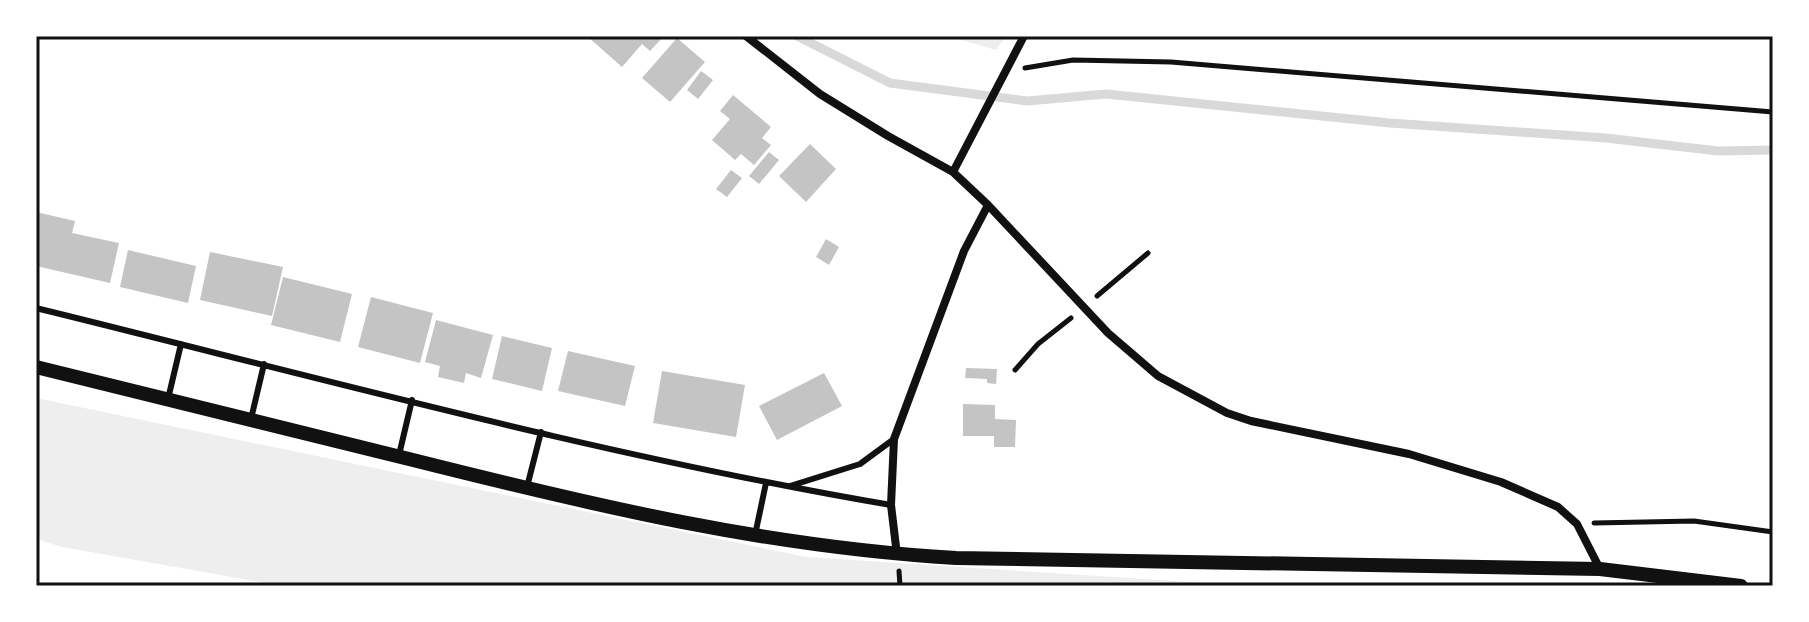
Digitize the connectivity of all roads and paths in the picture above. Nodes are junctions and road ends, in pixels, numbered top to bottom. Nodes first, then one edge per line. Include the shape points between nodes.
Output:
1 (746, 36) edge
2 (1024, 36) edge
3 (1010, 61) junction
4 (1773, 112) edge
5 (953, 172) junction
6 (988, 205) junction
7 (36, 308) edge
8 (181, 344) junction
9 (264, 364) junction
10 (36, 367) edge
11 (168, 399) junction
12 (412, 400) junction
13 (251, 420) junction
14 (541, 432) junction
15 (894, 439) junction
16 (399, 457) junction
17 (766, 483) junction
18 (788, 487) junction
19 (526, 489) junction
20 (891, 505) junction
21 (1577, 524) junction
22 (1773, 532) edge
23 (755, 537) junction
24 (897, 555) junction
25 (1600, 569) junction
26 (1741, 586) edge

1 - 5 street via 820,94
2 - 3 street
3 - 4 path via 1026,68 1073,60 1171,62
3 - 5 street
5 - 6 street
6 - 15 street via 964,251
6 - 21 street via 1108,333 1158,376 1251,421 1409,454 1501,482 1558,507
7 - 8 lane
8 - 9 lane
8 - 11 lane
9 - 12 lane
9 - 13 lane
10 - 11 street
11 - 13 street
12 - 14 lane
12 - 16 lane
13 - 16 street
14 - 17 lane
14 - 19 lane
15 - 18 lane via 860,464
15 - 20 street
16 - 19 street
17 - 18 lane
17 - 23 lane
18 - 20 lane
19 - 23 street
20 - 24 street
21 - 22 path via 1694,521
21 - 25 street
23 - 24 street
24 - 25 street
25 - 26 street

